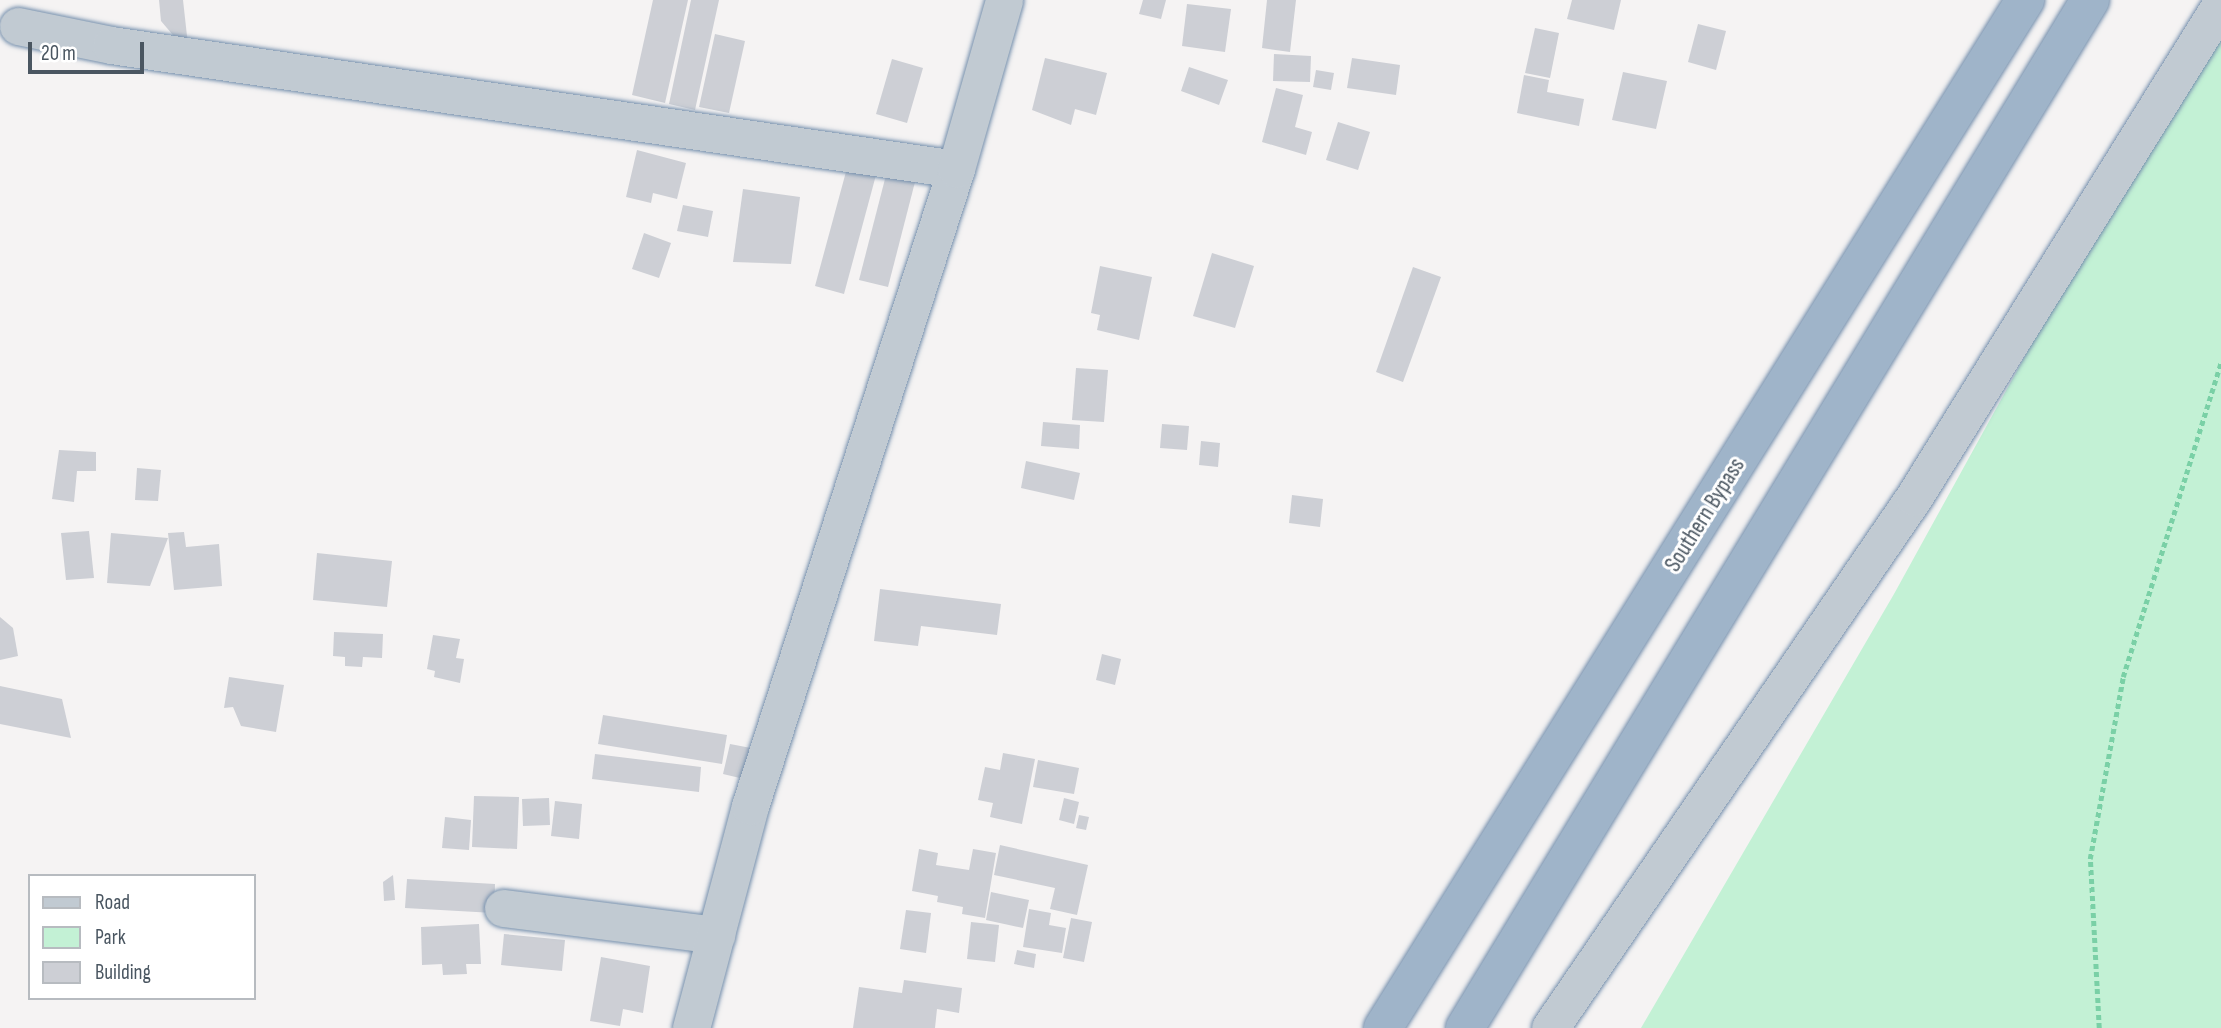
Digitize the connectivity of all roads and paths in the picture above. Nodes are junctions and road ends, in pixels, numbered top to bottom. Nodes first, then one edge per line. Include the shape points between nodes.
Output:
1 (1004, 0) edge
2 (2025, 0) edge
3 (2090, 0) edge
4 (2221, 5) edge
5 (18, 26) dead end
6 (956, 169) junction
7 (2221, 362) edge
8 (503, 908) dead end
9 (716, 935) junction
10 (691, 1028) edge
11 (1383, 1028) edge
12 (1465, 1028) edge
13 (1550, 1028) edge
14 (2099, 1028) edge

1 - 6 street
2 - 11 highway, Southern Bypass
3 - 12 highway
4 - 13 street via 1914,497
5 - 6 street via 111,46
6 - 9 street via 750,806
7 - 14 path via 2123,677 2090,859
8 - 9 street
9 - 10 street

